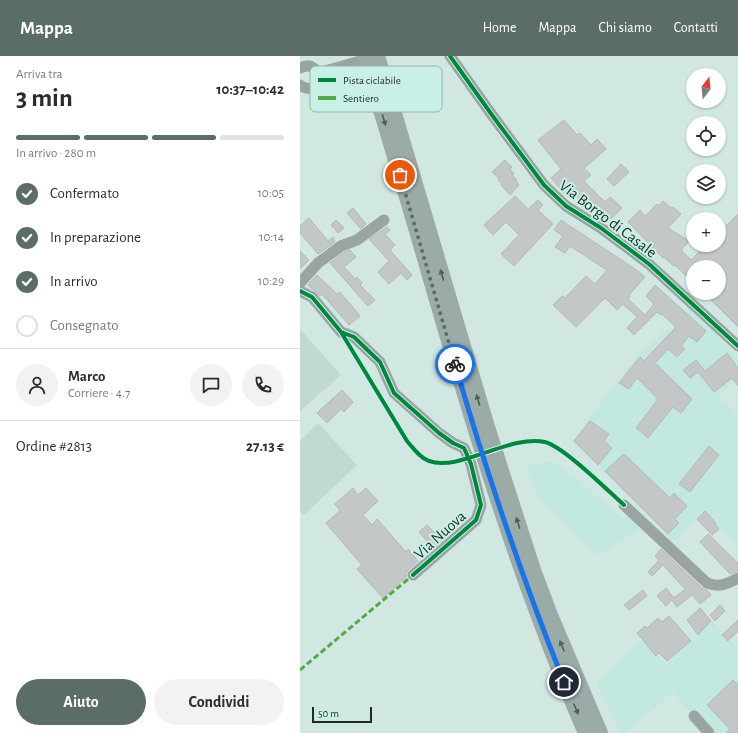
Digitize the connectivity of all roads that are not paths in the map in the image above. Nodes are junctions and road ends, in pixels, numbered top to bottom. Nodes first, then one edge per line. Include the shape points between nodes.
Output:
1 (365, 56) edge
2 (379, 56) edge
3 (449, 57) edge
4 (310, 66) edge
5 (343, 66) edge
6 (368, 66) edge
7 (382, 66) edge
8 (300, 67) edge
9 (381, 112) edge
10 (394, 112) edge
11 (384, 220) dead end
12 (300, 283) edge
13 (300, 291) edge
14 (738, 346) edge
15 (624, 505) dead end
16 (413, 575) dead end
17 (738, 578) edge
18 (694, 716) dead end
19 (586, 733) edge
20 (600, 733) edge
21 (709, 733) edge

1 -> 6 highway
2 - 5 street
7 -> 2 highway
3 - 14 street, Via Borgo di Casale via 544,185 566,206 601,228 649,264
4 - 8 street
9 -> 19 highway via 480,447 538,617
20 -> 10 highway via 550,615 526,547 487,427
11 - 12 street via 357,240 335,250 318,263
13 - 16 street, Via Nuova via 312,297 340,332 354,337 380,362 394,393 439,433 464,448 471,464 481,505 476,520
15 - 17 street via 706,583 722,585
18 - 21 street

